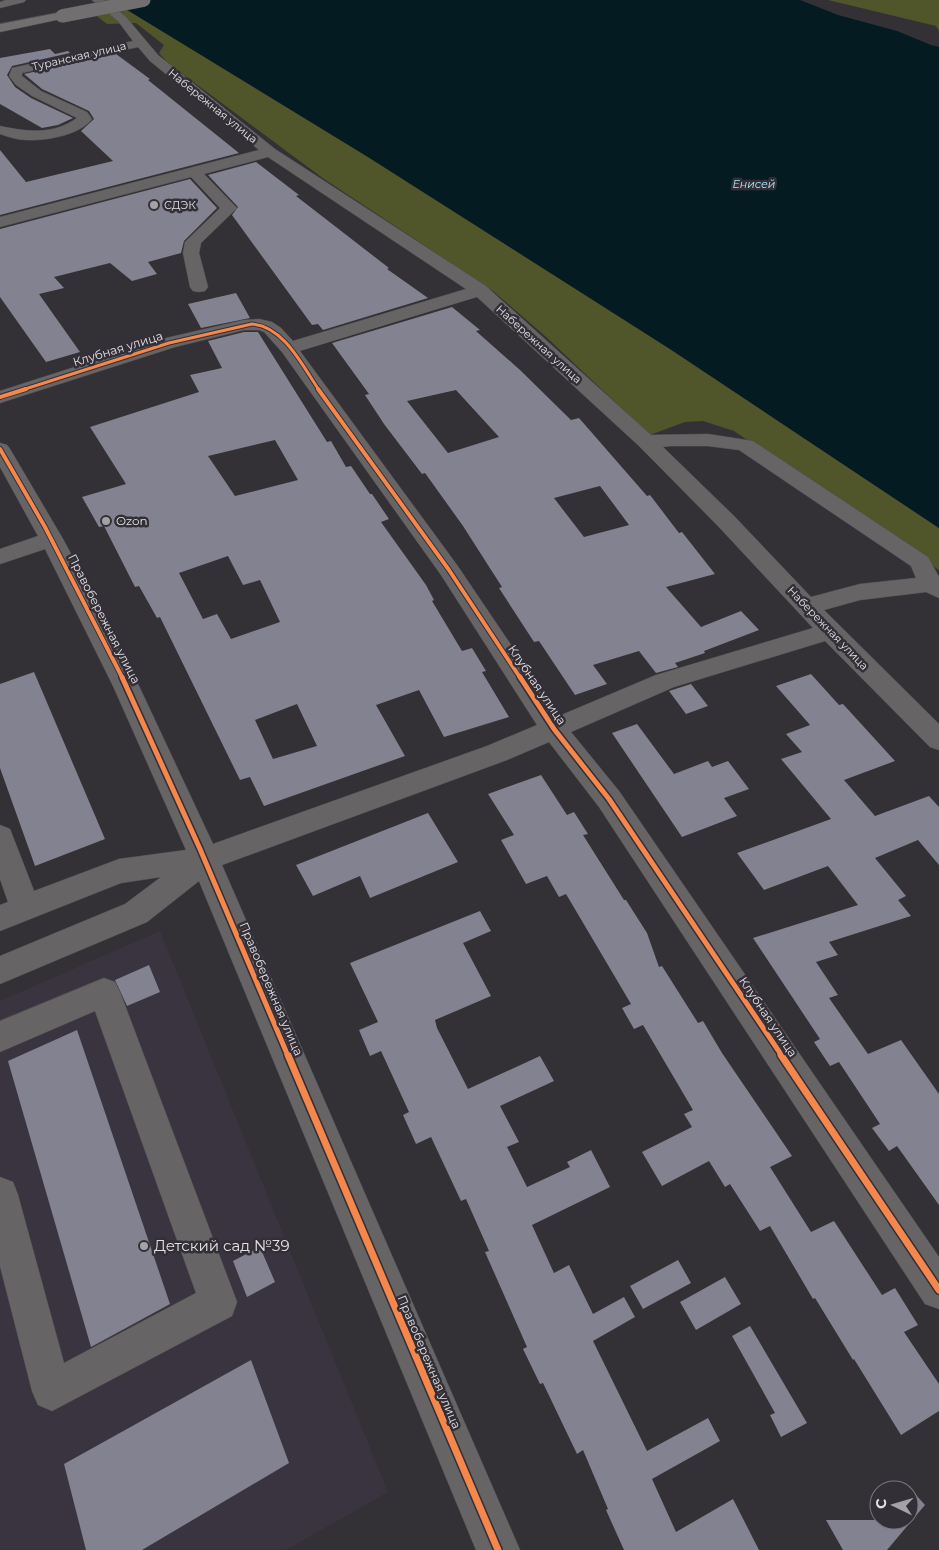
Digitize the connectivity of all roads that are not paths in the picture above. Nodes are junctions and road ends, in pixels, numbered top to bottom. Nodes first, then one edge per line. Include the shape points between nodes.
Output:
1 (20, 0) edge
2 (98, 0) edge
3 (102, 0) edge
4 (144, 0) edge
5 (0, 5) edge
6 (57, 13) junction
7 (0, 20) edge
8 (0, 28) edge
9 (139, 43) junction
10 (0, 130) edge
11 (270, 152) junction
12 (193, 171) junction
13 (0, 222) edge
14 (199, 288) dead end
15 (480, 290) junction
16 (289, 348) junction
17 (0, 397) edge
18 (646, 442) junction
19 (0, 449) edge
20 (52, 539) junction
21 (0, 556) edge
22 (935, 587) edge
23 (807, 606) junction
24 (830, 631) junction
25 (554, 729) junction
26 (939, 740) edge
27 (0, 837) edge
28 (206, 859) junction
29 (12, 913) edge
30 (0, 970) edge
31 (0, 1037) edge
32 (0, 1195) edge
33 (939, 1290) edge
34 (498, 1550) edge

1 - 5 street
2 - 9 street, Набережная улица via 122,19
3 - 6 main road
4 - 6 main road, bridge
6 - 7 main road
6 - 8 main road
9 - 10 street, Туранская улица via 17,72 15,76 19,81 82,115 85,120 76,126 31,136
9 - 11 street, Набережная улица
11 - 12 street
11 - 15 street, Набережная улица
12 - 13 street via 90,201
12 - 14 street via 229,208 193,242 191,253
15 - 16 street
15 - 18 street, Набережная улица
16 - 17 street, Клубная улица via 273,329 244,324 170,343
16 - 25 street, Клубная улица via 449,570
18 - 22 street via 688,438 746,445 920,562
18 - 23 street, Набережная улица
19 - 20 street, Правобережная улица
20 - 21 street
20 - 28 street, Правобережная улица via 126,682
22 - 23 street via 860,592
23 - 24 street, Набережная улица
24 - 25 street via 665,681
24 - 26 street, Набережная улица
25 - 28 street
25 - 33 street, Клубная улица via 609,799
27 - 29 street
28 - 29 street via 120,871
28 - 30 street via 136,913
28 - 34 street, Правобережная улица
31 - 32 street via 104,992 218,1302 52,1391

